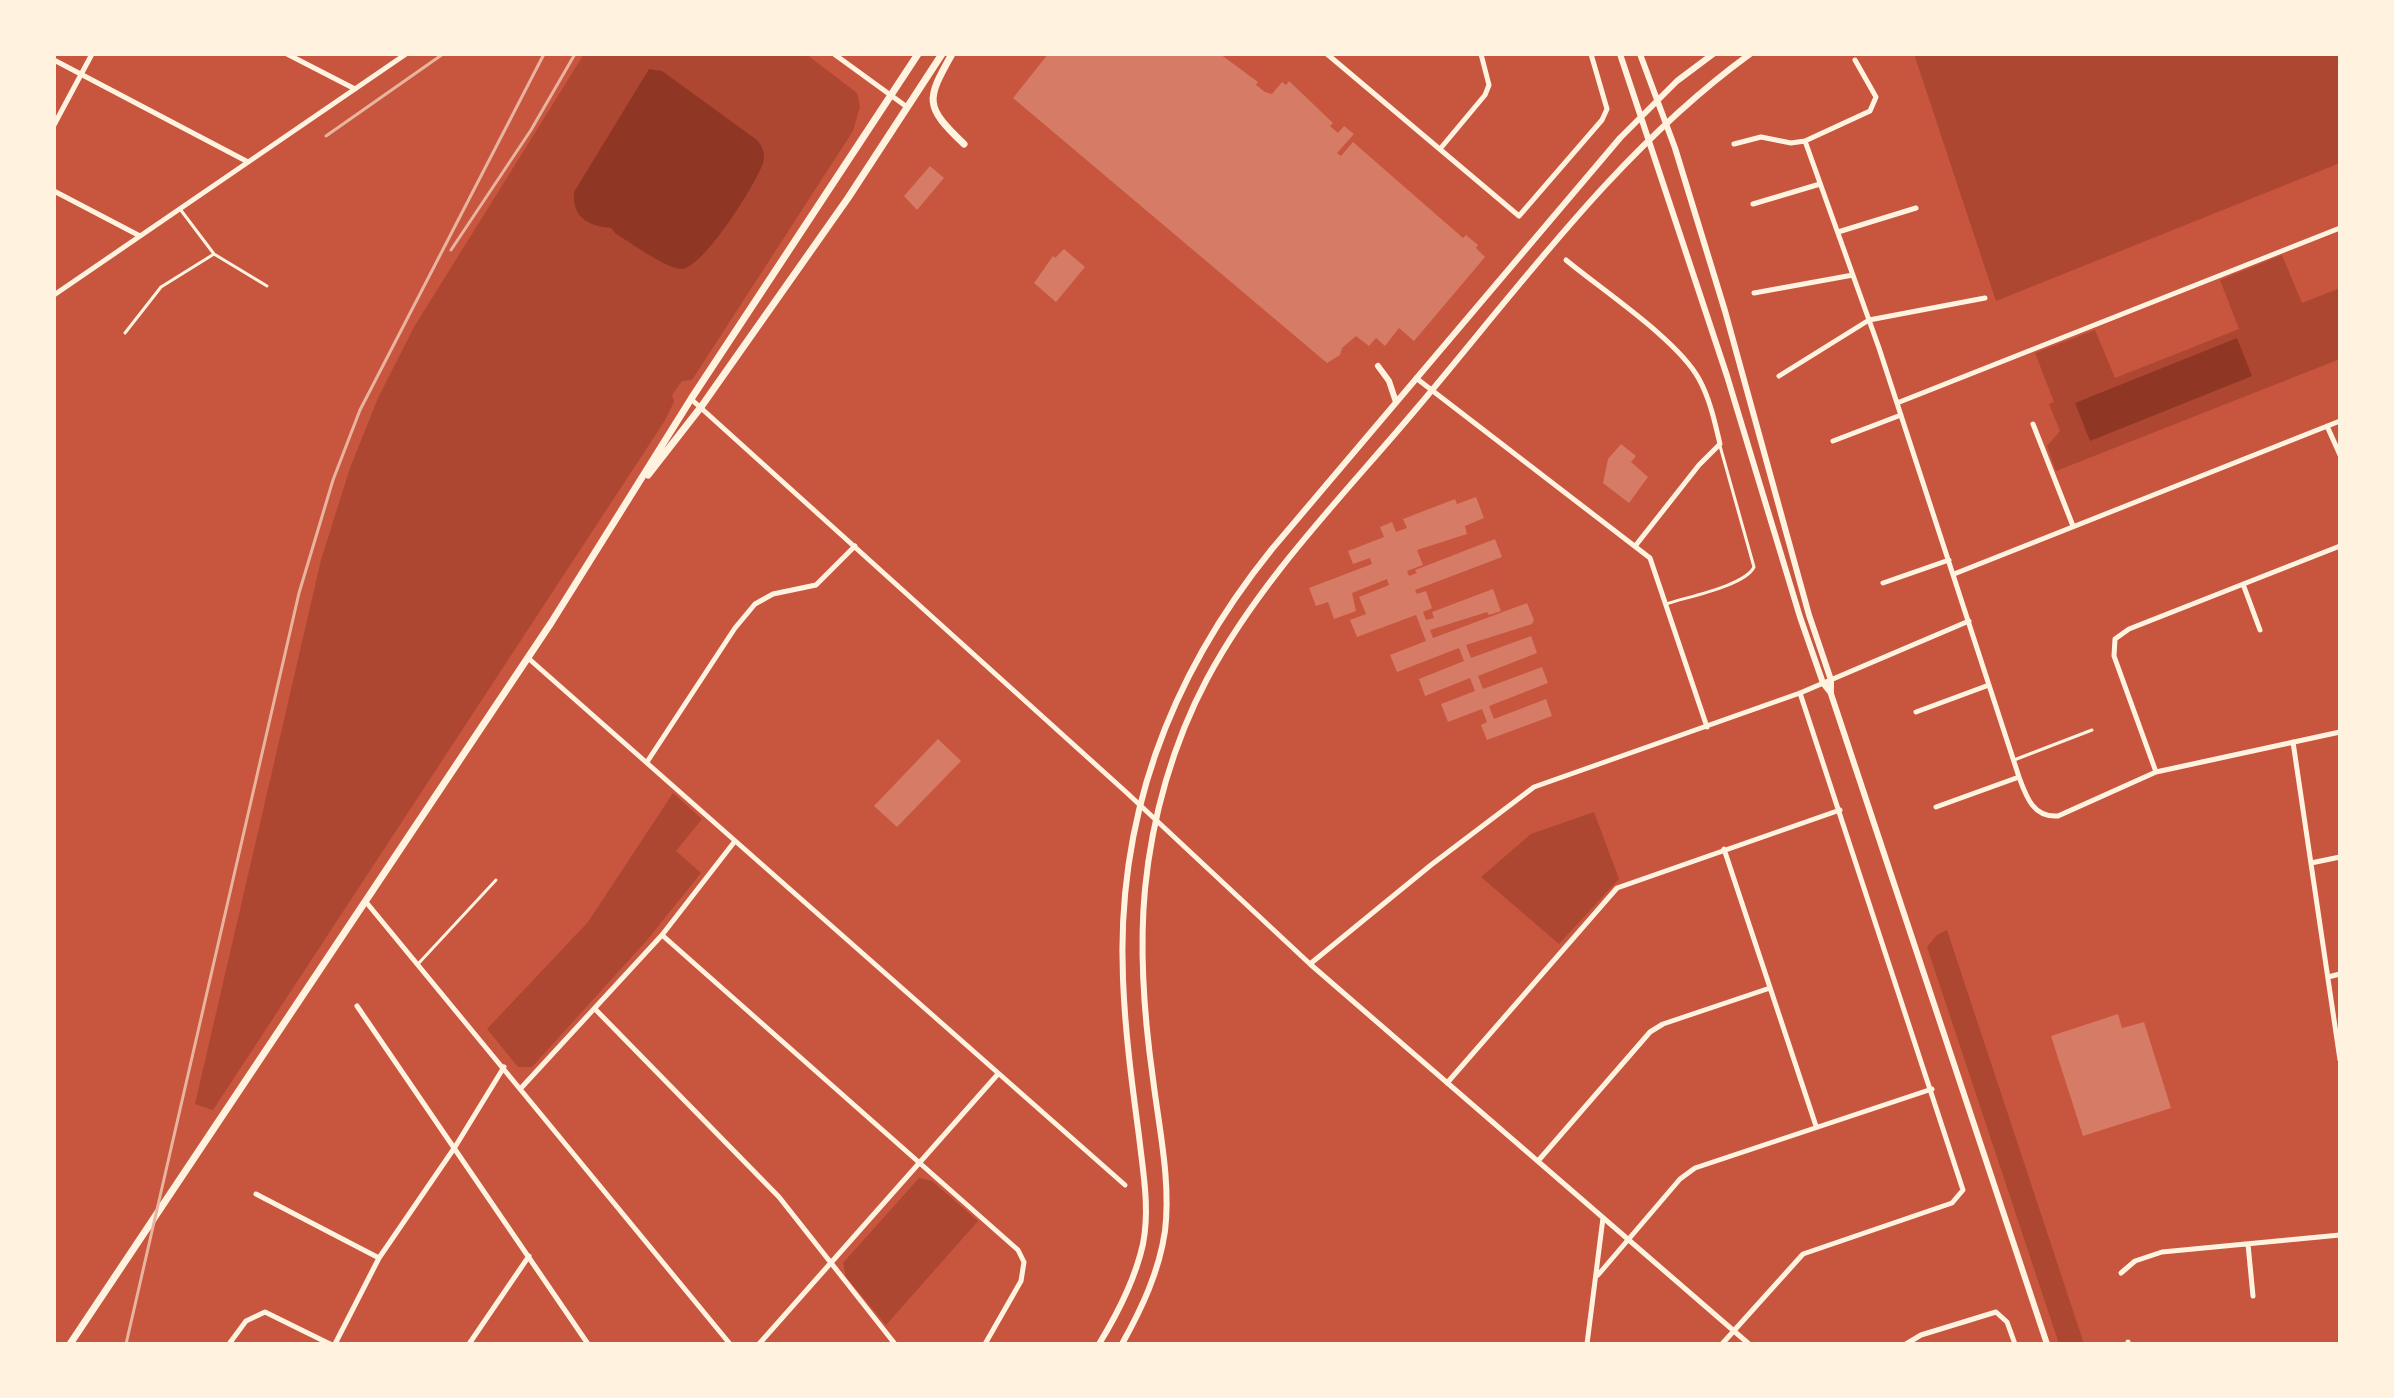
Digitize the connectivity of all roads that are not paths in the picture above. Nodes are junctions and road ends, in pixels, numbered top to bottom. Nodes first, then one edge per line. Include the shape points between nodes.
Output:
1 (92, 54) edge
2 (287, 54) edge
3 (406, 54) edge
4 (834, 54) edge
5 (918, 54) edge
6 (942, 54) edge
7 (952, 54) edge
8 (1327, 54) edge
9 (1481, 54) edge
10 (1591, 54) edge
11 (1620, 54) edge
12 (1640, 54) edge
13 (1713, 54) edge
14 (1750, 54) edge
15 (54, 60) edge
16 (1855, 60) dead end
17 (81, 74) junction
18 (355, 89) junction
19 (892, 96) junction
20 (1657, 101) junction
21 (907, 107) junction
22 (1641, 117) junction
23 (1665, 124) junction
24 (54, 125) edge
25 (1649, 140) junction
26 (1805, 141) junction
27 (964, 144) dead end
28 (1734, 144) dead end
29 (1440, 149) junction
30 (248, 162) junction
31 (1820, 184) junction
32 (54, 191) edge
33 (1753, 204) dead end
34 (1916, 208) dead end
35 (180, 209) junction
36 (2340, 228) edge
37 (1838, 232) junction
38 (140, 236) junction
39 (214, 254) junction
40 (1566, 260) dead end
41 (1853, 275) junction
42 (267, 286) dead end
43 (1754, 293) dead end
44 (54, 295) edge
45 (1985, 298) dead end
46 (1869, 320) junction
47 (125, 333) dead end
48 (1378, 366) dead end
49 (1779, 376) dead end
50 (1416, 378) junction
51 (1432, 390) junction
52 (691, 399) junction
53 (1396, 402) junction
54 (1897, 403) junction
55 (701, 407) junction
56 (1901, 415) junction
57 (2340, 421) edge
58 (2033, 424) dead end
59 (2327, 426) junction
60 (1833, 441) dead end
61 (1720, 444) junction
62 (2340, 455) edge
63 (641, 482) junction
64 (2073, 526) junction
65 (1636, 545) junction
66 (855, 546) junction
67 (2340, 546) edge
68 (1949, 560) junction
69 (1954, 574) junction
70 (1883, 583) dead end
71 (2243, 584) junction
72 (1666, 604) junction
73 (1969, 621) junction
74 (2260, 630) dead end
75 (528, 658) junction
76 (1831, 680) junction
77 (1823, 683) junction
78 (1989, 685) junction
79 (1800, 693) junction
80 (1831, 694) junction
81 (1916, 712) dead end
82 (1707, 727) junction
83 (2092, 730) dead end
84 (2340, 732) edge
85 (2293, 742) junction
86 (2013, 760) junction
87 (647, 762) junction
88 (2156, 772) junction
89 (2019, 777) junction
90 (1140, 806) junction
91 (1936, 807) dead end
92 (1840, 810) junction
93 (1155, 820) junction
94 (735, 841) junction
95 (1724, 849) junction
96 (2340, 857) edge
97 (2311, 863) junction
98 (496, 880) dead end
99 (366, 902) junction
100 (662, 935) junction
101 (418, 964) junction
102 (1310, 964) junction
103 (2340, 974) edge
104 (2328, 977) junction
105 (1770, 988) junction
106 (357, 1006) dead end
107 (596, 1010) junction
108 (2340, 1060) edge
109 (504, 1067) junction
110 (998, 1074) junction
111 (1447, 1083) junction
112 (522, 1087) junction
113 (1932, 1089) junction
114 (1816, 1126) junction
115 (455, 1147) junction
116 (1538, 1161) junction
117 (921, 1162) junction
118 (1125, 1185) dead end
119 (256, 1194) dead end
120 (1603, 1217) junction
121 (2340, 1235) edge
122 (1629, 1240) junction
123 (2248, 1244) junction
124 (529, 1256) junction
125 (379, 1258) junction
126 (830, 1265) junction
127 (2121, 1273) dead end
128 (1598, 1275) junction
129 (2253, 1296) dead end
130 (1733, 1331) junction
131 (70, 1344) edge
132 (229, 1344) edge
133 (333, 1344) edge
134 (469, 1344) edge
135 (588, 1344) edge
136 (730, 1344) edge
137 (759, 1344) edge
138 (895, 1344) edge
139 (985, 1344) edge
140 (1099, 1344) edge
141 (1122, 1344) edge
142 (1587, 1344) edge
143 (1722, 1344) edge
144 (1749, 1344) edge
145 (1906, 1344) edge
146 (2015, 1344) edge
147 (2047, 1344) edge

1 - 17 street
2 - 18 street
3 - 18 street
4 - 19 street
5 - 19 main road
6 - 21 main road
7 - 27 main road via 932,100 939,118
8 - 29 street
9 - 29 street via 1488,75 1485,95
10 - 29 street via 1606,100 1602,120 1519,216
11 - 22 street
12 - 20 street
13 - 20 street
14 - 23 street
15 - 17 street
16 - 26 street via 1873,90 1874,106
17 - 24 street
17 - 30 street
18 - 30 street
19 - 21 street
19 - 52 main road
20 - 22 street
20 - 23 street
21 - 55 main road
22 - 25 street
22 - 50 street
23 - 25 street
23 - 76 street
25 - 51 street
25 - 77 street
26 - 28 street via 1761,137
26 - 31 street
30 - 35 street
31 - 33 street
31 - 37 street
32 - 38 street
34 - 37 street
35 - 38 street
35 - 39 lane
36 - 54 street
37 - 41 street
38 - 44 street
39 - 42 lane
39 - 47 lane via 161,287
40 - 61 street via 1691,365
41 - 43 street
41 - 46 street
45 - 46 street
46 - 49 street
46 - 54 street
48 - 53 street
50 - 51 street
50 - 53 street
51 - 65 street
51 - 93 street via 1245,615 1192,710
52 - 55 street
52 - 63 main road
53 - 90 street via 1222,614 1167,718
54 - 56 street
55 - 63 main road
55 - 66 street
56 - 60 street
56 - 68 street
57 - 59 street
58 - 64 street
59 - 62 street
59 - 64 street
61 - 65 street
61 - 72 lane via 1754,567 1735,582
63 - 75 main road
64 - 69 street
65 - 72 street via 1650,558
66 - 87 street via 816,585 773,594 755,604
66 - 90 street
67 - 71 street
68 - 69 street
68 - 70 street
69 - 73 street
71 - 74 street
71 - 88 street via 2129,629 2113,646
72 - 82 street
73 - 76 street
73 - 78 street
75 - 87 street
75 - 99 main road
76 - 77 street
76 - 80 street
77 - 79 street
77 - 80 street
78 - 81 street
78 - 86 street
79 - 82 street
79 - 92 street
80 - 147 street
82 - 102 street via 1527,791
83 - 86 lane
84 - 85 street
85 - 88 street
85 - 97 street
86 - 89 street
87 - 94 street
88 - 89 street via 2048,816 2037,810
89 - 91 street
90 - 93 street
90 - 140 street via 1122,944 1145,1226 1128,1292
92 - 95 street
92 - 113 street
93 - 102 street
93 - 141 street via 1141,952 1165,1181 1165,1230 1151,1287
94 - 100 street
94 - 110 street
95 - 105 street
95 - 111 street via 1617,888
96 - 97 street
97 - 104 street
98 - 101 lane
99 - 101 street
99 - 131 main road
100 - 107 street
100 - 117 street
101 - 109 street
102 - 111 street
103 - 104 street
104 - 108 street
105 - 114 street
105 - 116 street via 1650,1032
106 - 115 street
107 - 112 street
107 - 126 street via 763,1181
109 - 112 street
109 - 115 street
110 - 117 street
110 - 118 street
111 - 116 street
112 - 136 street
113 - 114 street
113 - 130 street via 1963,1182 1961,1196 1803,1254
114 - 122 street via 1686,1173
115 - 124 street
115 - 125 street
116 - 120 street
117 - 126 street
117 - 139 street via 1018,1250 1024,1262 1021,1281
119 - 125 street
120 - 122 street
120 - 128 street
121 - 123 street
122 - 128 street
122 - 130 street
123 - 127 street via 2162,1252 2135,1261
123 - 129 street
124 - 134 street
124 - 135 street
125 - 133 street
126 - 137 street
126 - 138 street
128 - 142 street
130 - 143 street
130 - 144 street
132 - 133 street via 246,1321 265,1312
145 - 146 street via 1996,1312 2007,1322

